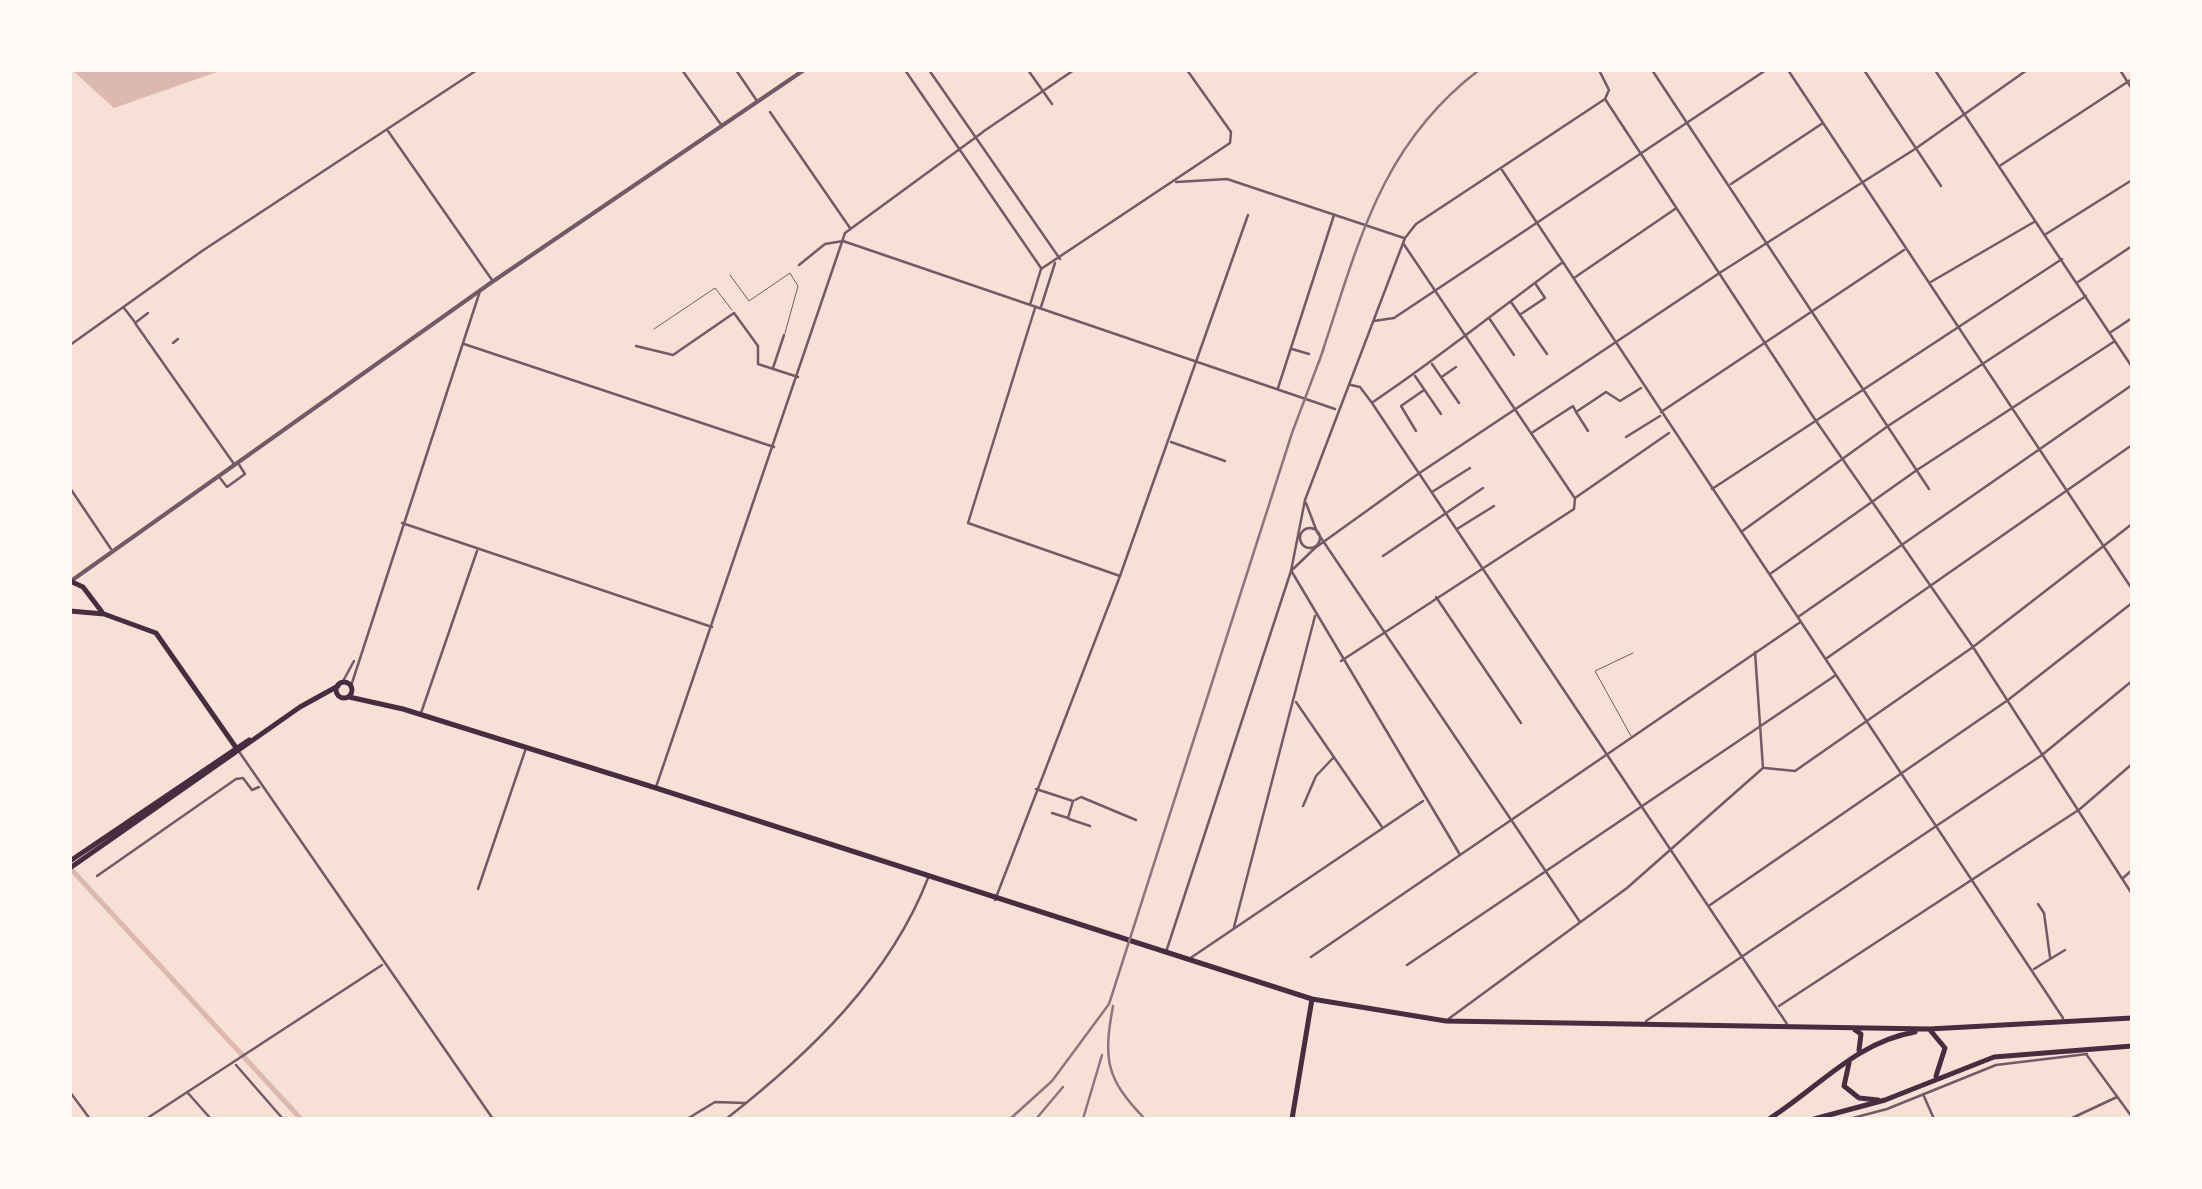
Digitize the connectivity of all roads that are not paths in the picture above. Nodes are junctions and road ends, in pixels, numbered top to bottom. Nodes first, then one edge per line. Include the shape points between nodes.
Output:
1 (476, 70) edge
2 (682, 70) edge
3 (736, 70) edge
4 (804, 70) edge
5 (905, 70) edge
6 (929, 70) edge
7 (1028, 70) edge
8 (1038, 70) edge
9 (1074, 70) edge
10 (1187, 70) edge
11 (1599, 70) edge
12 (1652, 70) edge
13 (1766, 70) edge
14 (1788, 70) edge
15 (1864, 70) edge
16 (1934, 70) edge
17 (2027, 70) edge
18 (2120, 70) edge
19 (1032, 75) junction
20 (2130, 80) edge
21 (2132, 88) edge
22 (1043, 91) junction
23 (1605, 99) junction
24 (757, 102) junction
25 (1052, 104) dead end
26 (770, 112) dead end
27 (1965, 115) junction
28 (1687, 122) junction
29 (1823, 122) junction
30 (723, 127) junction
31 (388, 130) junction
32 (975, 137) junction
33 (960, 148) junction
34 (1916, 148) junction
35 (1639, 152) junction
36 (2000, 166) junction
37 (1501, 168) junction
38 (2132, 180) edge
39 (1176, 182) junction
40 (1861, 183) junction
41 (1730, 185) junction
42 (1941, 186) dead end
43 (1677, 208) junction
44 (1248, 215) dead end
45 (1334, 215) junction
46 (2036, 221) junction
47 (1536, 224) junction
48 (850, 228) junction
49 (2044, 234) junction
50 (843, 241) junction
51 (1404, 241) junction
52 (1767, 242) junction
53 (2132, 246) edge
54 (1905, 250) junction
55 (2062, 259) junction
56 (1061, 260) junction
57 (1562, 262) junction
58 (1055, 263) junction
59 (799, 265) dead end
60 (1042, 269) junction
61 (1721, 272) junction
62 (730, 275) dead end
63 (1572, 278) junction
64 (492, 282) junction
65 (1534, 282) junction
66 (2077, 282) junction
67 (1928, 284) junction
68 (481, 290) junction
69 (1435, 290) junction
70 (2086, 296) junction
71 (1510, 300) junction
72 (1033, 306) junction
73 (124, 307) junction
74 (1041, 309) junction
75 (1811, 311) junction
76 (148, 313) dead end
77 (734, 313) junction
78 (1520, 315) junction
79 (1488, 316) junction
80 (2132, 318) edge
81 (135, 322) junction
82 (1374, 322) junction
83 (1955, 326) junction
84 (654, 329) dead end
85 (2110, 332) junction
86 (784, 335) joint
87 (1467, 337) junction
88 (178, 339) dead end
89 (2116, 341) junction
90 (1766, 342) junction
91 (173, 343) dead end
92 (463, 344) junction
93 (1614, 344) junction
94 (70, 346) edge
95 (636, 346) dead end
96 (1291, 349) junction
97 (164, 350) dead end
98 (157, 354) junction
99 (1310, 354) dead end
100 (1548, 354) dead end
101 (1514, 355) dead end
102 (1196, 360) junction
103 (1431, 362) junction
104 (1456, 367) dead end
105 (2132, 367) edge
106 (1982, 368) junction
107 (773, 369) junction
108 (1414, 374) junction
109 (1442, 376) junction
110 (798, 377) junction
111 (2132, 385) edge
112 (1350, 386) junction
113 (1643, 387) junction
114 (1278, 389) junction
115 (1424, 390) junction
116 (1860, 390) junction
117 (1459, 402) dead end
118 (1372, 403) junction
119 (2010, 407) junction
120 (1336, 410) junction
121 (1516, 410) junction
122 (1576, 412) junction
123 (1441, 414) dead end
124 (1660, 414) junction
125 (1814, 418) junction
126 (1888, 426) junction
127 (1416, 431) dead end
128 (1588, 431) dead end
129 (1672, 431) junction
130 (1532, 433) junction
131 (1626, 437) dead end
132 (1170, 442) junction
133 (2132, 445) edge
134 (774, 447) junction
135 (2037, 448) junction
136 (1846, 460) junction
137 (1225, 461) dead end
138 (236, 464) junction
139 (1470, 468) dead end
140 (1917, 470) junction
141 (1418, 474) junction
142 (219, 476) junction
143 (70, 488) edge
144 (1482, 488) dead end
145 (1929, 488) dead end
146 (1710, 490) junction
147 (2066, 490) junction
148 (1431, 493) junction
149 (1575, 498) junction
150 (1305, 500) junction
151 (1873, 502) junction
152 (1494, 506) dead end
153 (1444, 513) junction
154 (401, 522) junction
155 (2132, 524) edge
156 (1456, 530) junction
157 (1317, 532) junction
158 (1740, 533) junction
159 (1300, 537) junction
160 (1325, 541) junction
161 (1901, 544) junction
162 (2103, 544) junction
163 (1315, 548) junction
164 (478, 549) junction
165 (112, 550) junction
166 (1383, 556) dead end
167 (1481, 568) junction
168 (85, 570) junction
169 (1291, 570) junction
170 (1768, 575) junction
171 (1120, 576) junction
172 (70, 581) edge
173 (83, 586) junction
174 (1931, 587) junction
175 (2132, 590) edge
176 (87, 595) junction
177 (1436, 597) junction
178 (2132, 603) edge
179 (74, 610) edge
180 (104, 614) junction
181 (1316, 615) junction
182 (1799, 619) junction
183 (712, 627) junction
184 (1386, 630) junction
185 (1972, 646) junction
186 (1756, 652) junction
187 (1633, 653) dead end
188 (358, 655) junction
189 (1825, 659) junction
190 (1342, 662) junction
191 (1836, 675) junction
192 (2132, 681) edge
193 (340, 684) junction
194 (351, 687) junction
195 (349, 696) junction
196 (340, 697) junction
197 (317, 698) junction
198 (1294, 699) junction
199 (368, 700) junction
200 (2008, 700) junction
201 (420, 714) junction
202 (1868, 722) junction
203 (1522, 723) dead end
204 (1760, 724) junction
205 (1631, 736) junction
206 (237, 748) junction
207 (525, 749) junction
208 (1606, 752) junction
209 (2042, 756) junction
210 (1334, 757) junction
211 (2132, 764) edge
212 (1763, 768) junction
213 (1904, 774) junction
214 (260, 787) junction
215 (656, 788) junction
216 (1035, 788) junction
217 (1424, 800) junction
218 (1073, 801) junction
219 (1642, 805) junction
220 (1303, 806) dead end
221 (2080, 810) junction
222 (1052, 813) dead end
223 (1512, 817) junction
224 (1068, 818) junction
225 (1136, 820) dead end
226 (1938, 825) junction
227 (1090, 826) dead end
228 (1383, 828) junction
229 (1671, 850) junction
230 (1460, 854) junction
231 (73, 863) edge
232 (1547, 870) junction
233 (2132, 870) edge
234 (97, 876) dead end
235 (929, 877) junction
236 (2122, 878) junction
237 (1974, 880) junction
238 (478, 889) dead end
239 (2132, 894) edge
240 (995, 900) junction
241 (2038, 904) dead end
242 (1709, 906) junction
243 (1581, 923) junction
244 (1234, 927) junction
245 (2065, 950) dead end
246 (1166, 954) junction
247 (1742, 954) junction
248 (1311, 957) dead end
249 (2050, 957) junction
250 (1188, 960) junction
251 (383, 964) junction
252 (1408, 965) dead end
253 (2033, 970) junction
254 (1312, 999) junction
255 (1778, 1007) junction
256 (2131, 1018) edge
257 (1446, 1021) junction
258 (2066, 1024) junction
259 (1641, 1025) junction
260 (1788, 1026) junction
261 (1842, 1028) junction
262 (1929, 1029) junction
263 (2132, 1046) edge
264 (2102, 1049) junction
265 (1860, 1050) junction
266 (2085, 1052) junction
267 (237, 1062) junction
268 (2097, 1063) junction
269 (1934, 1079) junction
270 (186, 1091) junction
271 (70, 1092) edge
272 (1922, 1093) junction
273 (2117, 1097) junction
274 (1885, 1100) junction
275 (746, 1103) junction
276 (2084, 1112) junction
277 (2132, 1117) edge
278 (150, 1118) edge
279 (90, 1119) edge
280 (211, 1119) edge
281 (283, 1119) edge
282 (494, 1119) edge
283 (688, 1119) edge
284 (726, 1119) edge
285 (1292, 1119) edge
286 (1768, 1119) edge
287 (1814, 1119) edge
288 (1849, 1119) edge
289 (1934, 1119) edge
290 (2070, 1119) edge
291 (2088, 1119) edge

1 - 31 street
2 - 30 street
3 - 24 street
4 - 24 street
5 - 33 street
6 - 32 street
7 - 19 street
8 - 19 street
9 - 22 street
10 - 39 street via 1232,138
11 - 23 street via 1609,90
12 - 28 street
13 - 28 street
14 - 29 street
15 - 34 street
16 - 27 street
17 - 27 street
18 - 20 street
19 - 22 street
20 - 21 street
20 - 36 street
22 - 25 street
22 - 32 street
23 - 35 street
23 - 37 street
24 - 30 street
26 - 48 street
27 - 34 street
27 - 36 street
28 - 35 street
28 - 41 street
29 - 40 street
29 - 41 street
30 - 64 street
31 - 64 street
31 - 73 street
32 - 33 street
32 - 56 street
33 - 48 street
33 - 60 street
34 - 40 street
34 - 42 street
35 - 43 street
35 - 47 street
36 - 46 street
37 - 47 street
37 - 51 street via 1416,224
38 - 49 street
39 - 45 street via 1226,179
39 - 56 street
40 - 52 street
40 - 54 street
41 - 52 street
43 - 61 street
43 - 63 street
44 - 102 street
45 - 51 street
45 - 96 street
46 - 49 street
46 - 67 street
47 - 57 street
47 - 69 street
48 - 50 street
49 - 55 street
50 - 59 street via 825,244
50 - 72 street
50 - 110 street
51 - 69 street
51 - 82 street
52 - 61 street
52 - 75 street
53 - 66 street
54 - 67 street
54 - 75 street
55 - 66 street
55 - 83 street
56 - 58 street
57 - 63 street
57 - 65 street
58 - 60 street
58 - 74 street
60 - 72 street
61 - 90 street
61 - 93 street
62 - 86 lane via 749,301 790,273 798,286
63 - 93 street
64 - 68 street
65 - 71 street
65 - 78 street via 1545,298
66 - 70 street
67 - 83 street
68 - 92 street
68 - 138 street
69 - 82 street via 1390,320
69 - 87 street
70 - 85 street
70 - 106 street
71 - 78 street
71 - 79 street
72 - 74 street
72 - 171 street via 968,523
73 - 81 street
73 - 94 street
74 - 102 street
75 - 90 street
75 - 116 street
76 - 81 street
77 - 84 lane via 716,288
77 - 95 street via 673,354
77 - 107 street via 758,346 758,364
78 - 100 street
79 - 87 street
79 - 101 street
80 - 85 street
81 - 98 street
82 - 112 street
83 - 106 street
83 - 116 street
85 - 89 street
86 - 107 street
87 - 103 street
87 - 121 street
88 - 91 street
89 - 105 street
89 - 119 street
90 - 124 street
90 - 125 street
92 - 134 street
92 - 154 street
93 - 113 street
93 - 121 street
96 - 99 street
96 - 114 street
97 - 98 street
98 - 138 street
102 - 114 street
102 - 132 street
103 - 108 street
103 - 109 street
104 - 109 street
106 - 119 street
106 - 126 street
107 - 110 street
108 - 115 street
108 - 118 street
109 - 117 street
110 - 134 street
111 - 135 street
112 - 118 street via 1360,387
112 - 120 street
113 - 122 street via 1620,401 1606,392
113 - 124 street
114 - 120 street
115 - 123 street
115 - 127 street via 1400,406
116 - 125 street
116 - 126 street
118 - 141 street
119 - 135 street
119 - 140 street
120 - 150 street
121 - 130 street
121 - 141 street
122 - 128 street
122 - 130 street via 1573,406
124 - 129 street
124 - 131 street
125 - 136 street
125 - 146 street
126 - 136 street
126 - 140 street
129 - 146 street
129 - 149 street
130 - 149 street
132 - 137 street
132 - 171 street
133 - 147 street
134 - 183 street
135 - 147 street
135 - 161 street
136 - 151 street
136 - 158 street
138 - 142 street
138 - 142 street via 245,474 227,487
139 - 148 street
140 - 145 street
140 - 151 street
141 - 148 street
141 - 160 street
142 - 165 street
143 - 165 street
144 - 153 street
146 - 158 street
147 - 162 street
147 - 174 street
148 - 153 street
149 - 167 street via 1574,509
150 - 157 street
150 - 159 street
151 - 161 street
151 - 170 street
152 - 156 street
153 - 156 street
153 - 166 street
154 - 164 street
154 - 188 street
155 - 162 street
156 - 167 street
157 - 159 street via 1308,528
157 - 160 street
157 - 163 street
158 - 170 street
159 - 163 street
159 - 169 street
160 - 163 street
160 - 184 street
161 - 174 street
161 - 182 street
162 - 175 street
162 - 185 street
163 - 169 street
164 - 183 street
164 - 201 street
165 - 168 street
167 - 177 street
167 - 208 street
168 - 172 street
168 - 173 street
169 - 181 street
169 - 246 street
170 - 182 street
171 - 216 street
172 - 173 main road
173 - 176 main road
174 - 185 street
174 - 189 street
176 - 179 main road
176 - 180 main road
177 - 184 street
177 - 203 street
178 - 200 street
179 - 180 main road
180 - 206 main road via 161,638
181 - 190 street
181 - 198 street
182 - 186 street
182 - 189 street
183 - 215 street
184 - 190 street
184 - 223 street
185 - 200 street
185 - 202 street
186 - 204 street
186 - 205 street
187 - 205 lane via 1594,671
188 - 193 street
188 - 194 street
189 - 191 street
190 - 217 street
191 - 202 street
191 - 204 street
192 - 209 street
193 - 194 main road
193 - 196 main road
193 - 197 main road
194 - 195 main road
194 - 199 main road
195 - 196 main road
195 - 199 main road
196 - 197 main road
197 - 206 main road
198 - 210 street
198 - 244 street
199 - 201 main road
200 - 209 street
200 - 213 street
201 - 207 main road
202 - 212 street via 1795,771
202 - 213 street
204 - 212 street
204 - 219 street
205 - 208 street
206 - 214 street
206 - 231 main road
207 - 215 main road
207 - 238 street
208 - 219 street
208 - 223 street
209 - 221 street
209 - 226 street
210 - 220 street via 1316,776
210 - 228 street
211 - 221 street
212 - 229 street
213 - 226 street
213 - 242 street
214 - 234 street via 252,790 236,778
214 - 251 street
215 - 235 main road
216 - 218 street
216 - 240 street
217 - 228 street
217 - 230 street
218 - 224 street
218 - 225 street via 1081,798
219 - 229 street
219 - 232 street
221 - 236 street
221 - 237 street
222 - 224 street
223 - 230 street
223 - 232 street
224 - 227 street
226 - 237 street
226 - 247 street
228 - 244 street
229 - 242 street
229 - 243 street
230 - 248 street
232 - 243 street
232 - 252 street
233 - 236 street
235 - 240 main road
235 - 275 street via 858,994 799,1060
236 - 239 street
237 - 253 street
237 - 255 street
240 - 246 main road
241 - 249 street
242 - 247 street
243 - 257 street
244 - 250 street
245 - 249 street
246 - 250 main road
247 - 255 street
247 - 259 street
249 - 253 street
250 - 254 main road
251 - 267 street
251 - 282 street
253 - 258 street
254 - 257 main road
254 - 285 main road
255 - 260 street
256 - 258 main road
257 - 259 main road
258 - 262 main road
259 - 260 main road
260 - 261 main road
261 - 262 main road
261 - 265 main road via 1860,1034
262 - 265 main road via 1888,1036
262 - 269 main road via 1945,1048
263 - 264 main road
264 - 266 main road
264 - 268 street
265 - 274 main road via 1846,1066 1844,1086 1858,1098
265 - 286 main road
266 - 268 street
266 - 269 main road via 1994,1058
266 - 272 street via 1996,1064
267 - 270 street
267 - 281 street
268 - 273 street
269 - 274 main road
270 - 278 street
270 - 280 street
271 - 279 street
272 - 288 street
272 - 289 street
273 - 276 street
273 - 277 street
274 - 287 main road
275 - 283 street via 716,1102
275 - 284 street
276 - 290 street
276 - 291 street

